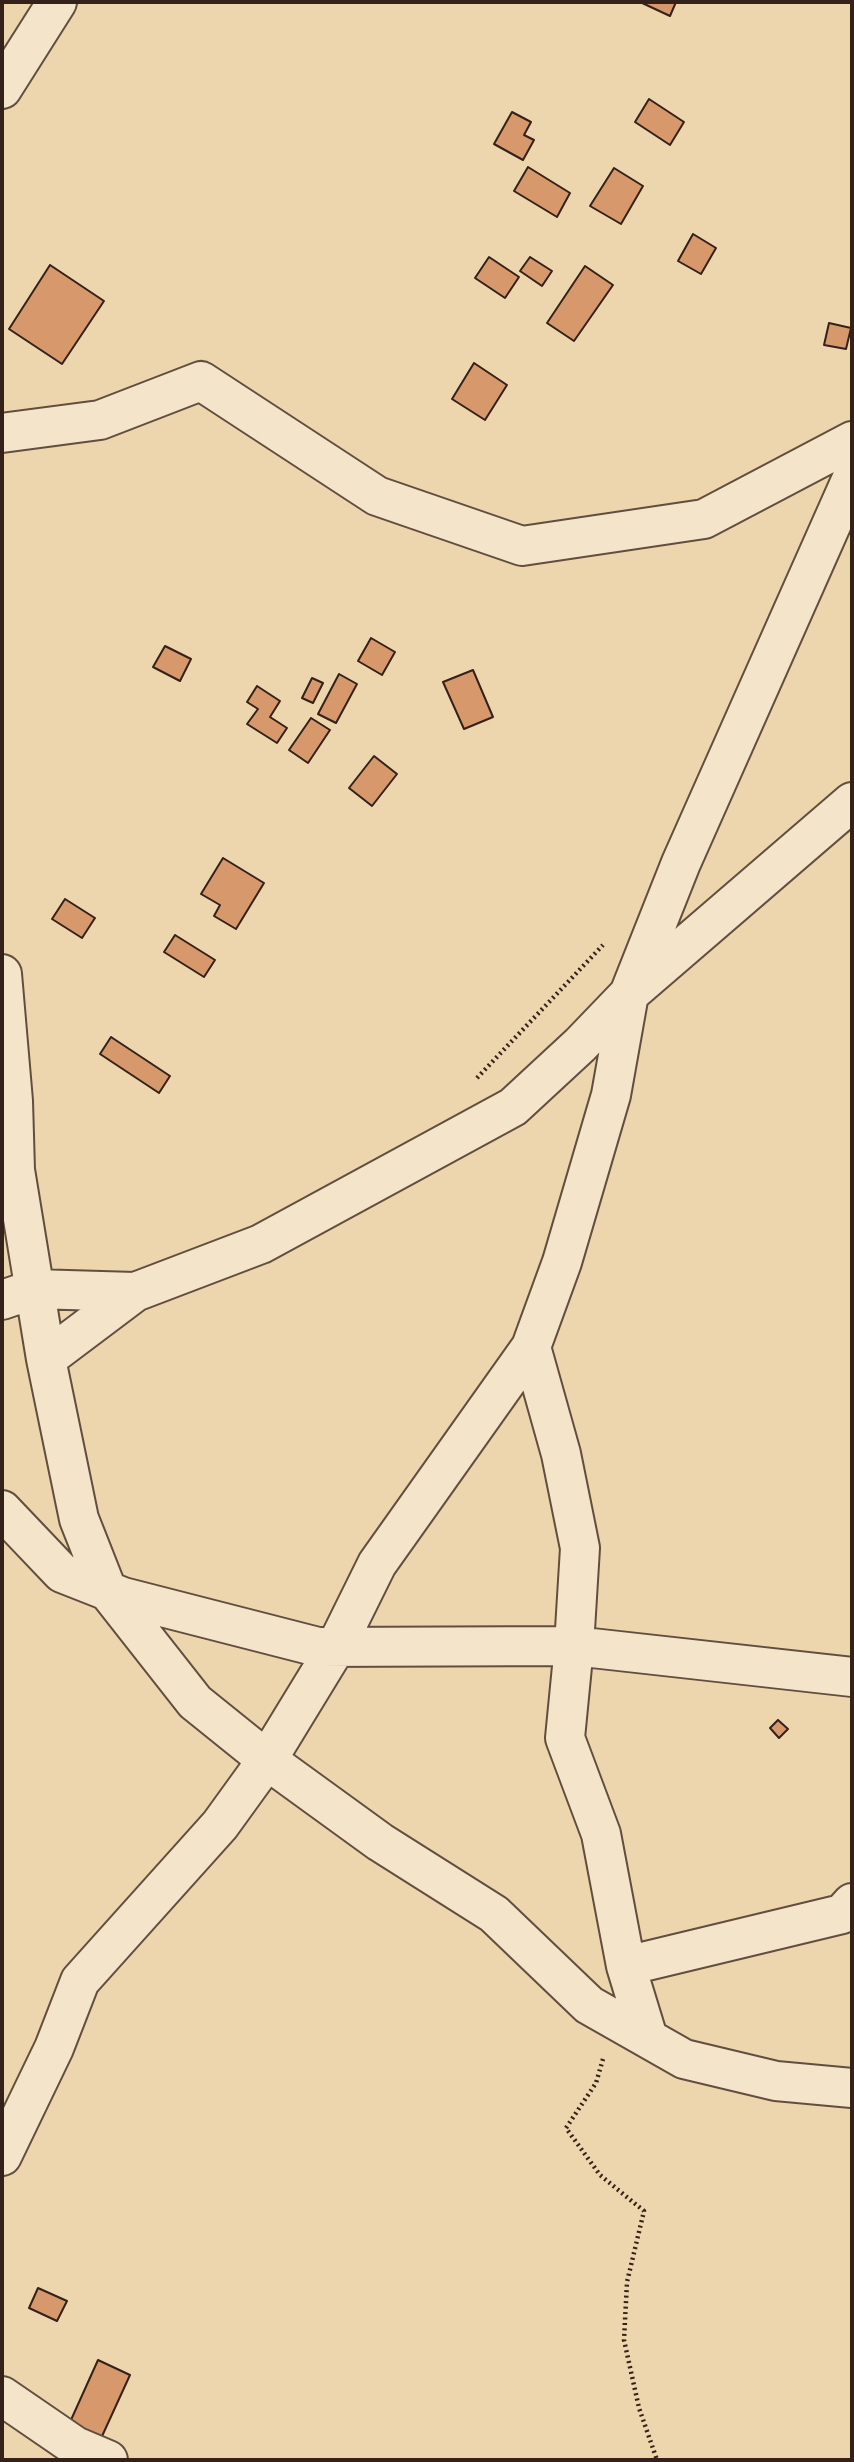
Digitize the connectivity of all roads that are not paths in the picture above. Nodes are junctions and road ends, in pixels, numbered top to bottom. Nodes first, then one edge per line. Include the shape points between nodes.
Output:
1 (57, 2) edge
2 (2, 89) edge
3 (2, 433) edge
4 (852, 441) edge
5 (852, 478) edge
6 (852, 802) edge
7 (2, 974) edge
8 (629, 994) junction
9 (135, 1292) junction
10 (18, 1294) edge
11 (531, 1347) junction
12 (46, 1359) junction
13 (2, 1510) edge
14 (107, 1590) junction
15 (574, 1646) junction
16 (336, 1647) junction
17 (852, 1677) edge
18 (267, 1760) junction
19 (852, 1903) edge
20 (626, 1966) junction
21 (648, 2038) junction
22 (852, 2088) edge
23 (2, 2156) edge
24 (2, 2396) edge
25 (108, 2460) edge

1 - 2 street
3 - 4 street via 100,421 201,381 377,496 522,546 704,519
5 - 8 street via 681,863
6 - 8 street
7 - 10 street via 13,1101
8 - 9 street via 513,1107 261,1244
8 - 11 street via 611,1095 562,1262
9 - 10 street
9 - 12 street
10 - 12 street
11 - 15 street via 561,1454 580,1548
11 - 16 street via 377,1564
12 - 14 street via 79,1520
13 - 14 street via 62,1573
14 - 16 street via 318,1647
14 - 18 street via 195,1702
15 - 16 street
15 - 17 street
15 - 20 street via 565,1738 601,1834
16 - 18 street
18 - 21 street via 380,1842 494,1914 589,2005
18 - 23 street via 220,1825 80,1981 54,2048
19 - 20 street via 842,1914
20 - 21 street
21 - 22 street via 684,2059 776,2081
24 - 25 street via 75,2446

